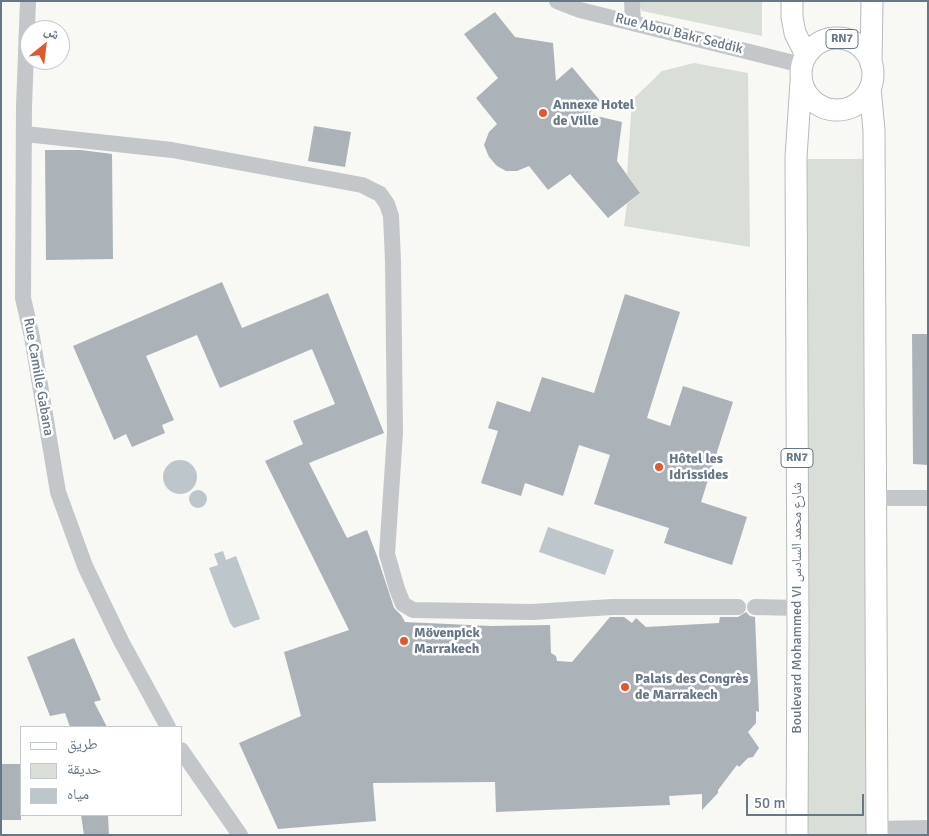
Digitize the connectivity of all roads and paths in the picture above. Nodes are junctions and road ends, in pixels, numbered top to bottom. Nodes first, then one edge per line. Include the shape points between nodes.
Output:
1 (28, 1) edge
2 (557, 1) edge
3 (632, 1) edge
4 (792, 1) edge
5 (872, 1) edge
6 (633, 23) junction
7 (871, 64) junction
8 (803, 67) junction
9 (870, 88) junction
10 (25, 134) junction
11 (875, 498) junction
12 (928, 498) edge
13 (738, 607) dead end
14 (755, 607) dead end
15 (798, 608) junction
16 (167, 726) edge
17 (182, 751) edge
18 (928, 828) edge
19 (877, 832) edge
20 (240, 835) edge
21 (797, 835) edge

1 - 10 street, Rue Camille Gabana
2 - 6 street, Rue Abou Bakr Seddik
3 - 6 street
4 - 8 main road, RN7 via 792,17
5 - 7 main road, RN7
6 - 8 street, Rue Abou Bakr Seddik
7 - 8 main road, RN7 via 859,46 839,38 818,44
7 - 9 main road, RN7 via 873,79
8 - 9 main road, RN7 via 806,94 815,103 834,110 858,104
8 - 15 main road, Boulevard Mohammed VI شارع محمد السادس / RN7 via 796,156
9 - 11 main road, RN7 via 874,130
10 - 13 street via 172,150 362,185 380,194 390,216 393,270 395,433 387,554 403,604 413,610 532,612 612,607
10 - 16 street, Rue Camille Gabana via 23,298 58,492 85,566
11 - 12 street
11 - 19 main road, RN7
14 - 15 street
15 - 21 main road, Boulevard Mohammed VI شارع محمد السادس / RN7
17 - 20 street
18 - 19 street

